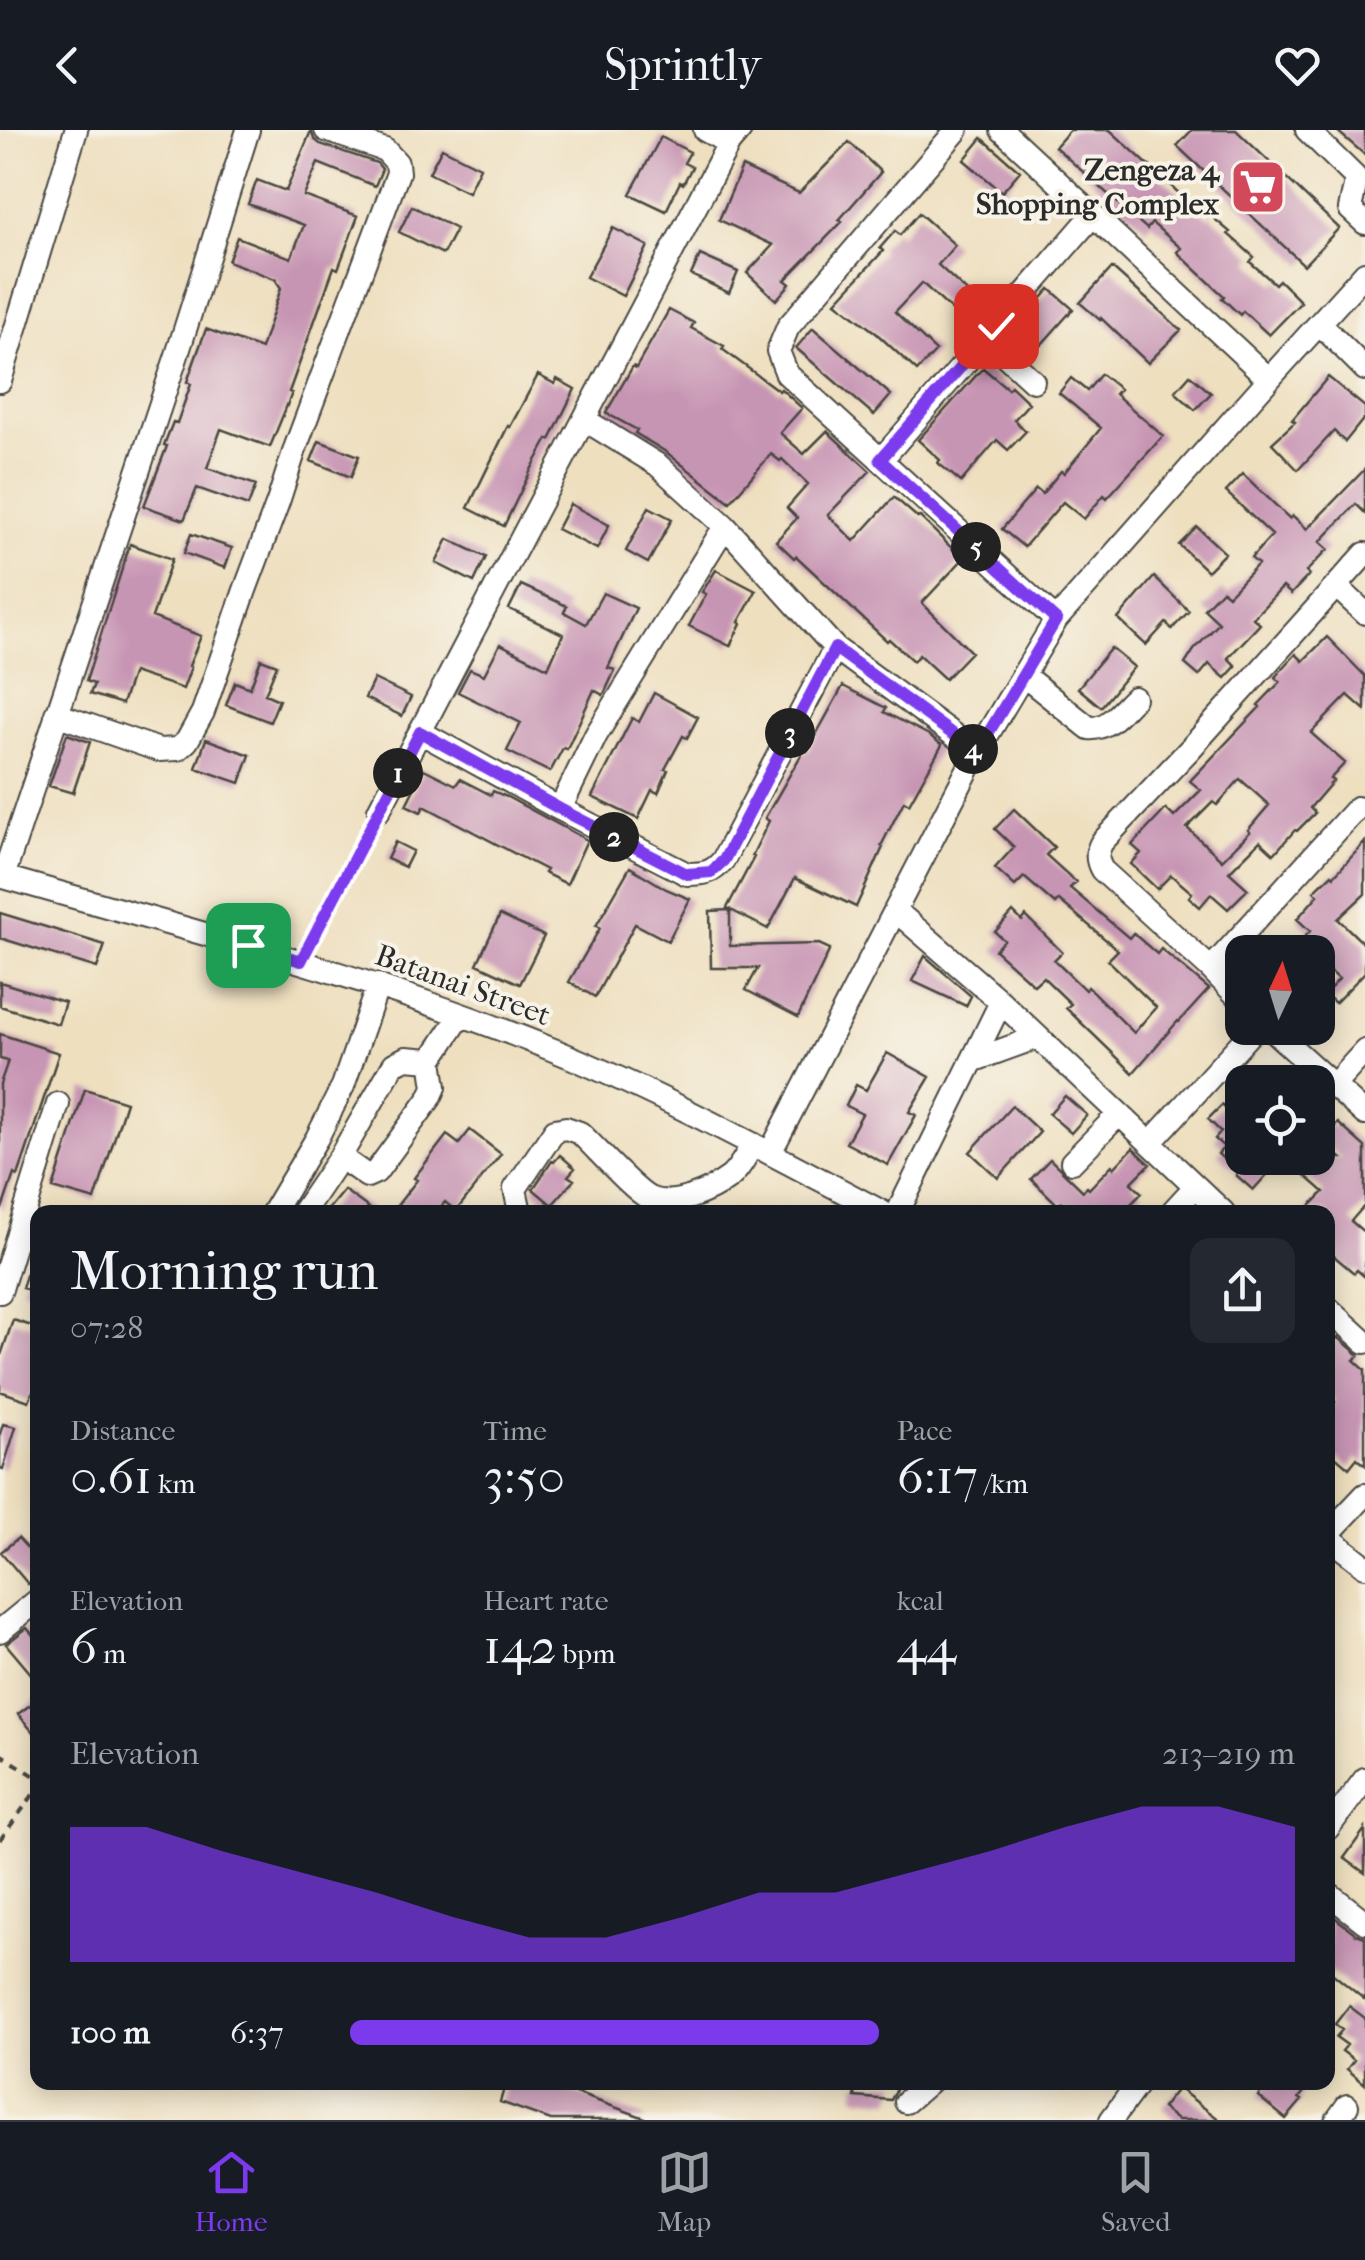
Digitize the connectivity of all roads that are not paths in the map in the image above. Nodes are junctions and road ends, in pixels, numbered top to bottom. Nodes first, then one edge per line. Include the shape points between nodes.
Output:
1 (76, 130) edge
2 (248, 130) edge
3 (326, 130) edge
4 (705, 130) edge
5 (957, 130) edge
6 (1002, 130) edge
7 (1308, 130) edge
8 (734, 137) edge
9 (1093, 214) junction
10 (1365, 223) edge
11 (1365, 273) edge
12 (1320, 324) junction
13 (986, 338) junction
14 (1365, 369) edge
15 (1268, 379) junction
16 (1034, 381) dead end
17 (0, 382) edge
18 (585, 420) junction
19 (880, 460) junction
20 (725, 526) junction
21 (1365, 554) edge
22 (1336, 586) junction
23 (1365, 613) edge
24 (1056, 620) junction
25 (835, 648) junction
26 (1023, 675) junction
27 (1134, 698) dead end
28 (56, 714) junction
29 (420, 732) junction
30 (977, 752) junction
31 (1357, 808) dead end
32 (560, 809) junction
33 (379, 810) road end
34 (2, 877) edge
35 (896, 911) junction
36 (1211, 969) junction
37 (1225, 983) edge
38 (378, 985) junction
39 (1001, 1002) junction
40 (461, 1014) junction
41 (1038, 1038) junction
42 (1239, 1045) edge
43 (1288, 1045) edge
44 (1365, 1052) edge
45 (430, 1060) junction
46 (972, 1061) junction
47 (1310, 1065) edge
48 (1335, 1083) edge
49 (1335, 1089) edge
50 (58, 1104) dead end
51 (1118, 1114) junction
52 (1365, 1114) edge
53 (1150, 1143) junction
54 (761, 1149) junction
55 (340, 1157) junction
56 (1072, 1162) dead end
57 (1195, 1187) junction
58 (277, 1205) edge
59 (308, 1205) edge
60 (518, 1205) edge
61 (869, 1205) edge
62 (901, 1205) edge
63 (1178, 1205) edge
64 (1215, 1205) edge
65 (0, 1292) edge
66 (1335, 1314) edge
67 (1365, 1342) edge
68 (1365, 1495) edge
69 (1335, 1527) edge
70 (1335, 1541) edge
71 (1365, 1566) edge
72 (30, 1606) edge
73 (0, 1630) edge
74 (1365, 1779) edge
75 (1335, 1819) edge
76 (1335, 1898) edge
77 (1365, 1922) edge
78 (920, 2090) edge
79 (1133, 2090) edge
80 (906, 2102) dead end
81 (1111, 2120) edge

1 - 17 street
2 - 28 street
3 - 28 street via 385,150 398,173 204,712 187,741 168,751
4 - 8 street
5 - 19 street via 788,326 778,351 787,374
6 - 9 street
7 - 10 street via 1355,177 1350,208
8 - 18 street
9 - 13 street
9 - 15 street
11 - 12 street
12 - 14 street
12 - 15 street
13 - 16 street
13 - 19 street
15 - 24 street
18 - 20 street via 658,465
18 - 29 street
19 - 24 street
20 - 25 street
20 - 32 street via 596,735
21 - 22 street
22 - 23 street
22 - 36 street via 1099,846 1102,870
24 - 26 street
25 - 30 street
25 - 32 street via 724,860 711,872 687,874
26 - 27 street via 1089,728 1107,724
26 - 30 street
28 - 34 street
29 - 32 street
29 - 33 street
30 - 35 street
31 - 36 street
34 - 38 street, Batanai Street
35 - 39 street
35 - 54 street
36 - 37 street
38 - 40 street, Batanai Street
38 - 58 street via 343,1086
39 - 41 street
39 - 46 street
40 - 45 street
40 - 54 street, Batanai Street via 661,1098
41 - 46 street
41 - 51 street
42 - 53 street
43 - 47 street
44 - 48 street
45 - 55 street via 394,1064
45 - 55 street via 435,1088 376,1172 367,1176
46 - 62 street
49 - 52 street
50 - 65 street
51 - 53 street
51 - 56 street
53 - 57 street
54 - 60 street via 705,1191 662,1202 646,1197 580,1133 555,1130 515,1189
54 - 61 street, Batanai Street
55 - 59 street
57 - 63 street
57 - 64 street
66 - 67 street
68 - 69 street
70 - 71 street
72 - 73 street
74 - 75 street
76 - 77 street
78 - 80 street
79 - 81 street

